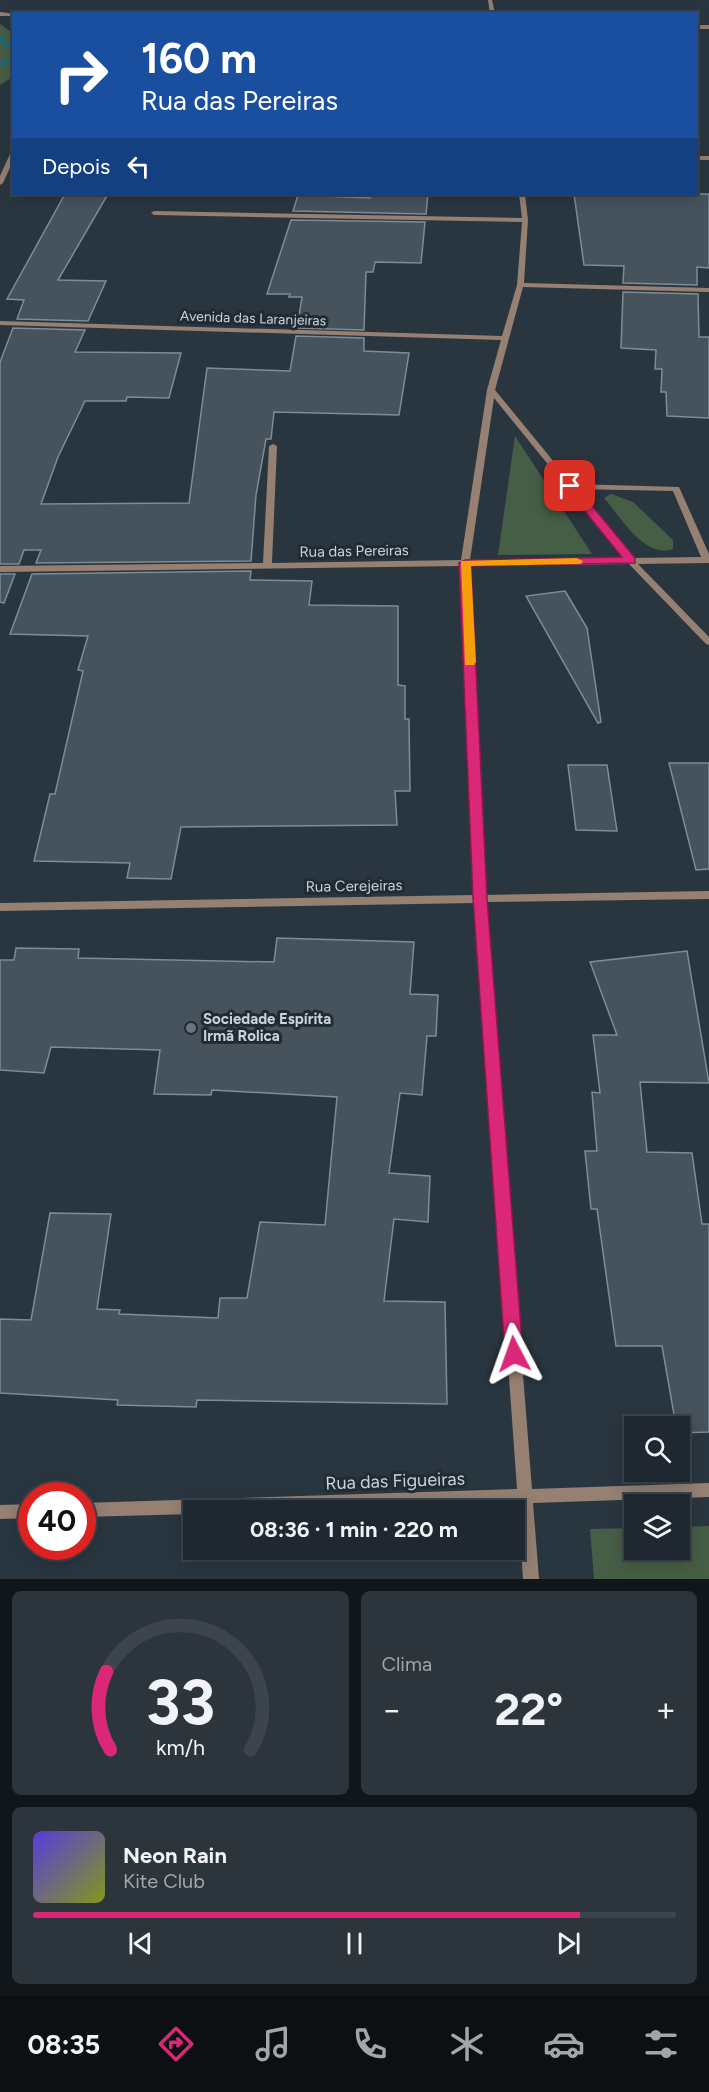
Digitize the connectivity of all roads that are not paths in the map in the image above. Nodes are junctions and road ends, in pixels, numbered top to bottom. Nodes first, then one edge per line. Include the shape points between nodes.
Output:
1 (12, 155) edge
2 (0, 183) edge
3 (522, 195) edge
4 (154, 213) dead end
5 (525, 220) junction
6 (520, 285) junction
7 (709, 290) edge
8 (0, 323) edge
9 (506, 338) junction
10 (492, 390) junction
11 (273, 446) dead end
12 (570, 486) junction
13 (708, 560) edge
14 (631, 561) junction
15 (465, 563) junction
16 (267, 566) junction
17 (0, 569) edge
18 (709, 642) edge
19 (709, 895) edge
20 (480, 898) junction
21 (0, 907) edge
22 (709, 1490) edge
23 (525, 1496) junction
24 (96, 1510) edge
25 (18, 1511) edge
26 (0, 1512) edge
27 (531, 1579) edge

1 - 2 street
3 - 5 street
4 - 5 street
5 - 6 street
6 - 7 street
6 - 9 street
8 - 9 street, Avenida das Laranjeiras
9 - 10 street
10 - 12 street
10 - 15 street
11 - 16 street
12 - 13 street via 676,489
12 - 14 street
13 - 14 street, Rua das Pereiras
14 - 15 street, Rua das Pereiras
14 - 18 street
15 - 16 street, Rua das Pereiras
15 - 20 street
16 - 17 street, Rua das Pereiras
19 - 20 street, Rua Cerejeiras
20 - 21 street, Rua Cerejeiras
20 - 23 street
22 - 23 street, Rua das Figueiras
23 - 24 street, Rua das Figueiras
23 - 27 street
25 - 26 street

